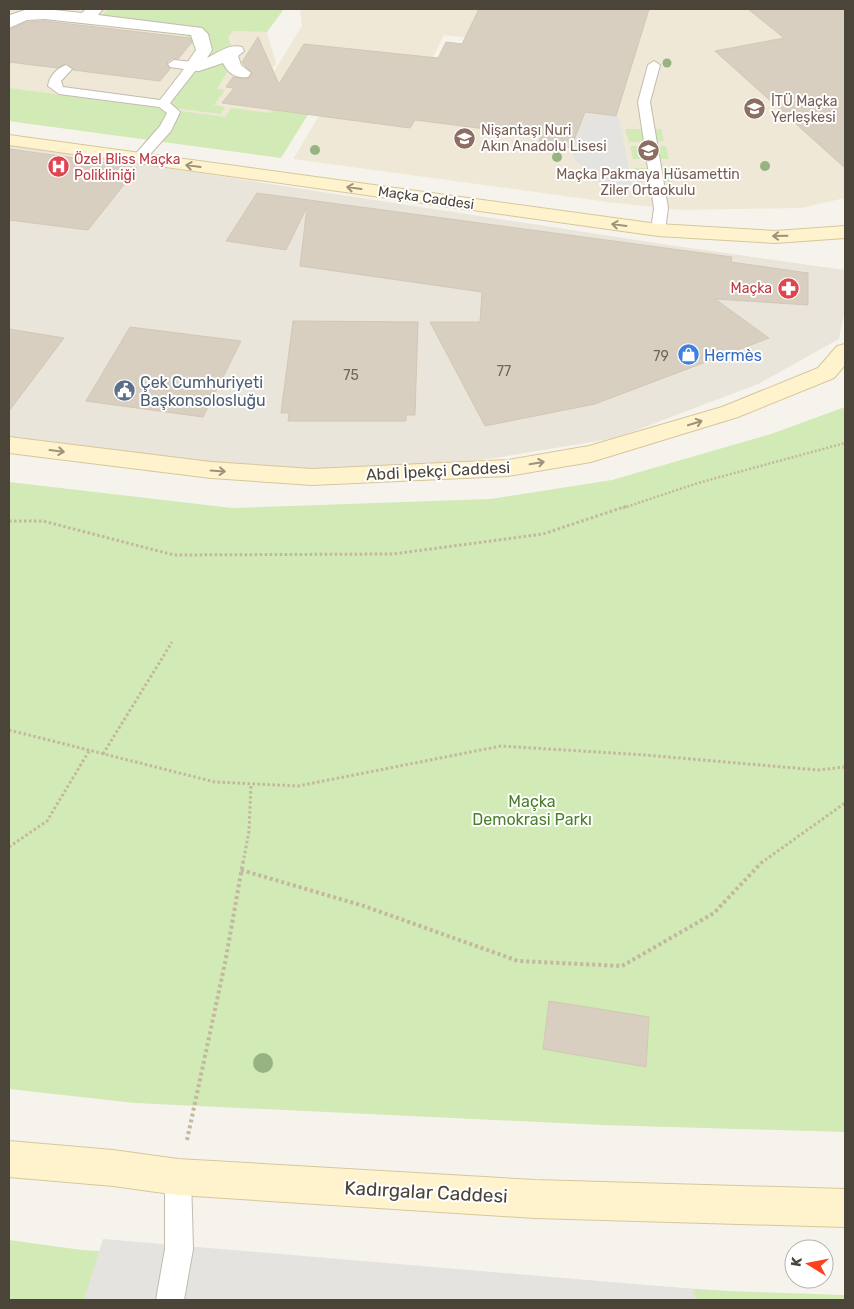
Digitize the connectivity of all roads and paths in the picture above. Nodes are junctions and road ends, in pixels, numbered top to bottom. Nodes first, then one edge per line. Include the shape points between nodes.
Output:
1 (90, 13) edge
2 (12, 19) edge
3 (236, 62) dead end
4 (174, 64) dead end
5 (193, 66) junction
6 (654, 66) dead end
7 (66, 69) dead end
8 (163, 104) junction
9 (9, 140) edge
10 (139, 158) junction
11 (658, 230) junction
12 (840, 236) edge
13 (845, 352) edge
14 (845, 443) edge
15 (9, 445) edge
16 (9, 521) edge
17 (172, 642) dead end
18 (9, 730) edge
19 (89, 751) junction
20 (103, 754) junction
21 (845, 767) edge
22 (251, 784) junction
23 (845, 803) edge
24 (9, 847) edge
25 (242, 870) junction
26 (9, 1158) edge
27 (178, 1177) junction
28 (845, 1208) edge
29 (170, 1300) edge

1 - 2 street
1 - 5 street via 196,31 200,34 204,50
3 - 5 street
4 - 5 lane
5 - 8 lane
6 - 11 lane via 644,102 661,208
7 - 8 lane via 54,86 60,90
8 - 10 lane via 174,112 166,128
9 - 10 main road, Maçka Caddesi
11 -> 10 main road, Maçka Caddesi
12 -> 11 main road, Maçka Caddesi via 738,236
15 -> 13 main road, Abdi İpekçi Caddesi via 211,470 312,477 508,468 591,454 730,412 826,373
14 - 16 path via 698,483 543,534 394,554 174,555 43,522
17 - 20 path
18 - 19 path
19 - 20 path
19 - 24 path via 47,821
20 - 22 path via 215,782
21 - 22 path via 818,770 645,754 501,746 298,786
22 - 25 path via 249,832
23 - 25 path via 764,860 714,912 622,966 518,962 364,906
25 - 27 path
26 - 27 main road, Kadırgalar Caddesi
27 - 28 main road, Kadırgalar Caddesi via 534,1199
27 - 29 lane via 179,1249

